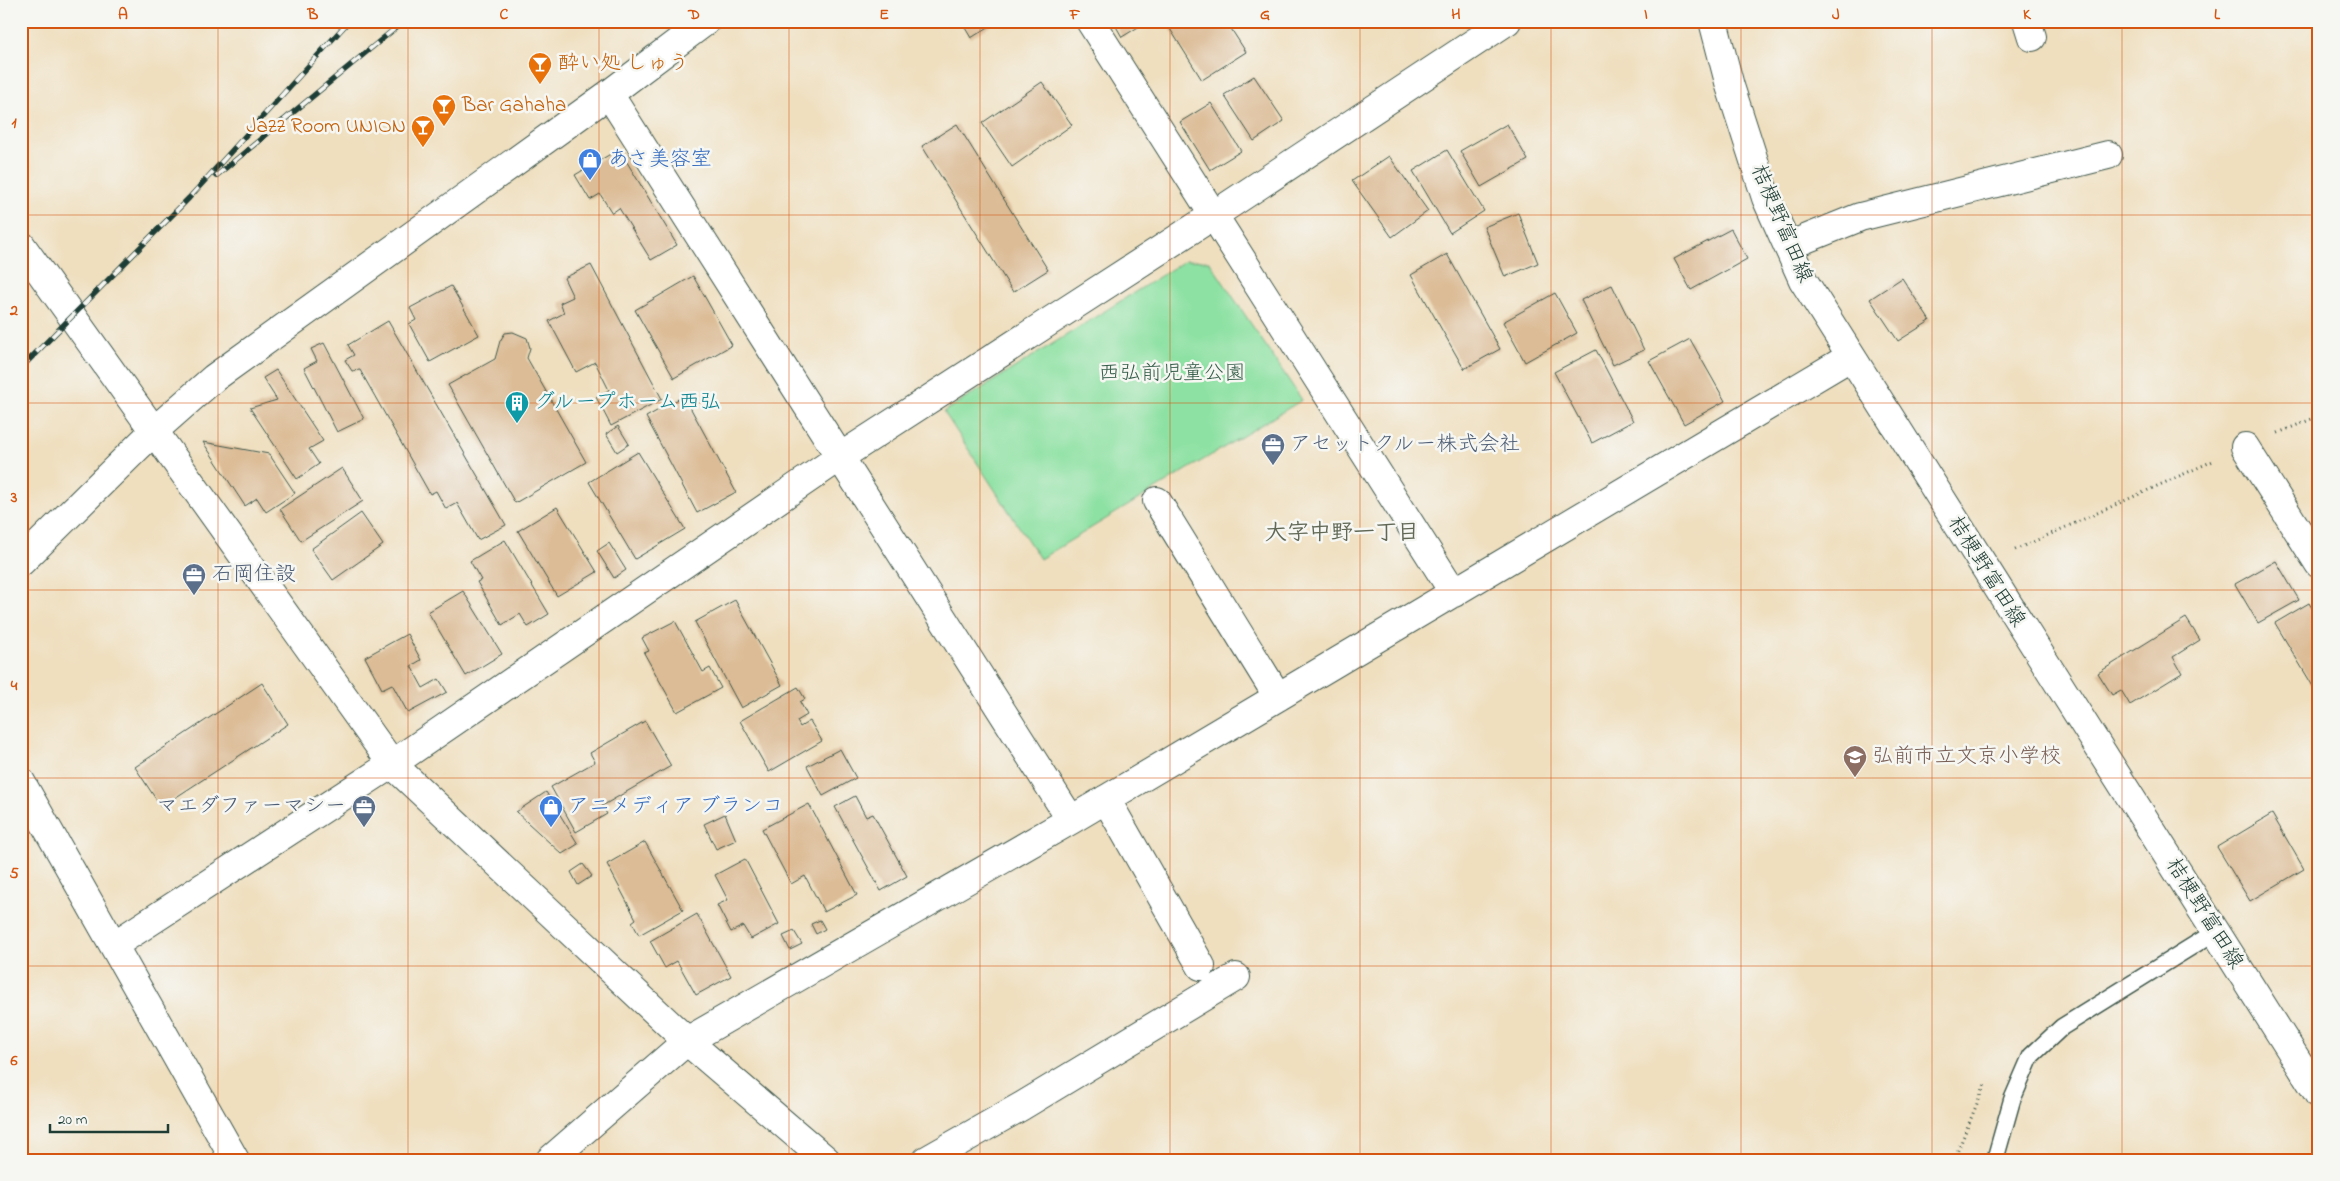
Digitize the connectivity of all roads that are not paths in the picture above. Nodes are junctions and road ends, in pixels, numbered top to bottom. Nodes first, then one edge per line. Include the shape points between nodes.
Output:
1 (706, 21) edge
2 (1090, 21) edge
3 (1507, 21) edge
4 (1713, 21) edge
5 (609, 94) junction
6 (2108, 155) dead end
7 (1214, 215) junction
8 (21, 245) edge
9 (1788, 246) junction
10 (1850, 357) junction
11 (155, 430) junction
12 (2245, 447) road end
13 (840, 456) junction
14 (1157, 501) dead end
15 (21, 562) edge
16 (2319, 564) edge
17 (1454, 593) junction
18 (1278, 697) junction
19 (392, 764) junction
20 (21, 782) edge
21 (1106, 800) junction
22 (1071, 820) junction
23 (2215, 932) junction
24 (114, 945) junction
25 (1201, 966) dead end
26 (1236, 977) dead end
27 (687, 1041) junction
28 (2319, 1095) edge
29 (235, 1160) edge
30 (550, 1160) edge
31 (826, 1160) edge
32 (928, 1160) edge
33 (1995, 1160) edge

1 - 5 street
2 - 7 street
3 - 7 street
4 - 9 street, 桔梗野富田線 via 1766,198
5 - 11 street via 214,378
5 - 13 street
6 - 9 street via 1860,217
7 - 13 street
7 - 17 street
8 - 11 street
9 - 10 street, 桔梗野富田線 via 1803,280
10 - 17 street
10 - 23 street, 桔梗野富田線
11 - 15 street
11 - 19 street
12 - 16 street
13 - 19 street
13 - 22 street
14 - 18 street
17 - 18 street
18 - 21 street
19 - 24 street
19 - 27 street
20 - 24 street
21 - 22 street
21 - 25 street
22 - 27 street
23 - 28 street, 桔梗野富田線
23 - 33 lane via 2062,1027 2031,1056 2012,1100
24 - 29 street
26 - 32 street
27 - 30 street
27 - 31 street

